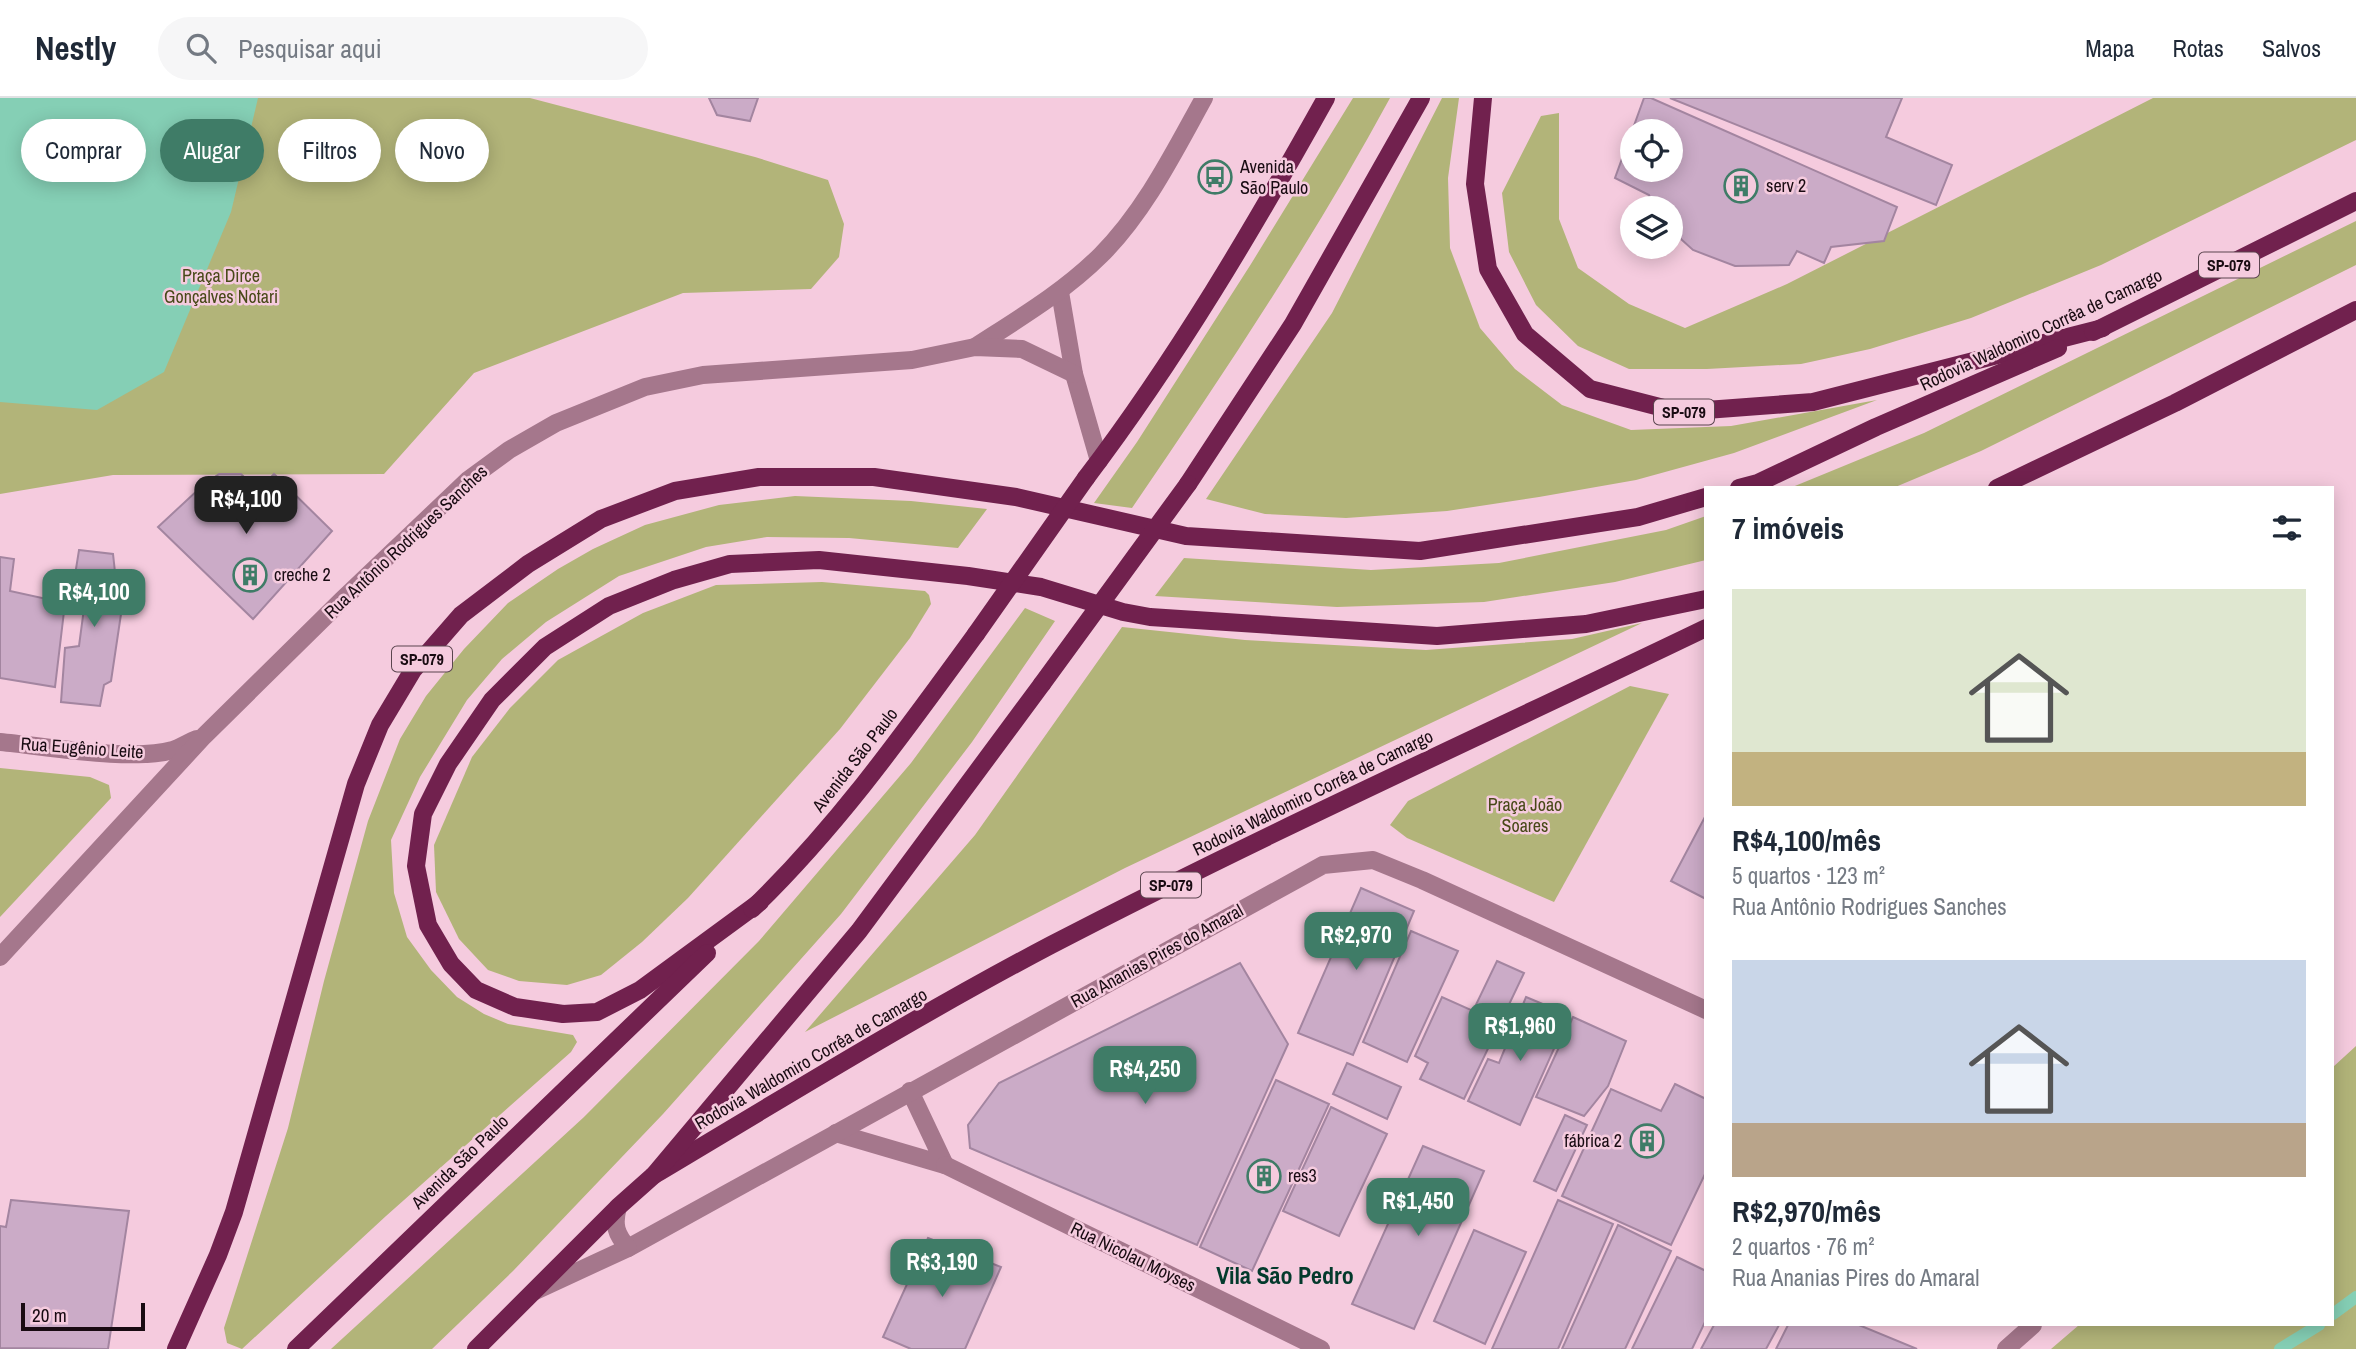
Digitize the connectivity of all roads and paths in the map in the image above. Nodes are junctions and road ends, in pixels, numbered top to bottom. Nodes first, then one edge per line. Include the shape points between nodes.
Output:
1 (1204, 98) edge
2 (1326, 98) edge
3 (1421, 98) edge
4 (1482, 98) edge
5 (2356, 201) edge
6 (1060, 292) junction
7 (2356, 310) edge
8 (2103, 328) junction
9 (975, 347) junction
10 (1073, 374) junction
11 (1099, 460) junction
12 (1747, 486) edge
13 (2001, 486) edge
14 (1704, 499) edge
15 (1704, 599) edge
16 (1704, 629) edge
17 (204, 736) junction
18 (0, 741) edge
19 (760, 902) junction
20 (0, 957) edge
21 (1704, 1009) edge
22 (910, 1091) junction
23 (836, 1133) junction
24 (945, 1166) junction
25 (654, 1175) junction
26 (618, 1208) junction
27 (628, 1248) junction
28 (535, 1291) junction
29 (2032, 1326) edge
30 (176, 1349) edge
31 (296, 1349) edge
32 (476, 1349) edge
33 (1321, 1349) edge
34 (2006, 1349) edge

1 - 6 street, Rua Antônio Rodrigues Sanches via 1133,217 1102,254
2 - 11 main road, Avenida São Paulo via 1194,325
3 - 25 main road, bridge via 1293,324 1188,484 859,931
4 - 8 main road, SP-079 via 1475,184 1488,269 1525,334 1590,388 1679,412 1813,402
5 - 8 main road, Rodovia Waldomiro Corrêa de Camargo / SP-079
6 - 9 street, Rua Antônio Rodrigues Sanches
6 - 10 street
7 - 13 main road
8 - 12 main road, Rodovia Waldomiro Corrêa de Camargo / SP-079
9 - 10 street, Rua Antônio Rodrigues Sanches via 1022,349
9 - 17 street, Rua Antônio Rodrigues Sanches via 912,360 703,375 645,387 556,423 468,480
10 - 11 street
11 - 19 main road, Avenida São Paulo, bridge via 872,776
14 - 30 main road, SP-079 via 1638,517 1420,551 1186,536 1016,497 874,477 759,477 675,491 601,519 528,564 461,615 413,670 380,725 355,784 234,1212
15 - 19 main road via 1586,624 1437,636 1150,617 1041,587 819,560 730,564 609,606 545,647 492,699 448,764 423,814 416,866 428,925 451,964 476,989 515,1007 563,1014 597,1012 640,990
16 - 25 main road, Rodovia Waldomiro Corrêa de Camargo / SP-079 via 1049,946
17 - 18 street, Rua Eugênio Leite via 173,750 146,753
17 - 20 street, Rua Antônio Rodrigues Sanches
19 - 31 main road, Avenida São Paulo
21 - 22 street, Rua Ananias Pires do Amaral via 1373,860 1323,865
22 - 23 street, Rua Ananias Pires do Amaral
22 - 24 street
23 - 24 street, Rua Nicolau Moyses
23 - 27 street, Rua Ananias Pires do Amaral
24 - 33 street, Rua Nicolau Moyses
25 - 26 main road
26 - 27 street via 616,1231
26 - 28 main road
27 - 28 street, Rua Ananias Pires do Amaral
28 - 32 main road
29 - 34 street

